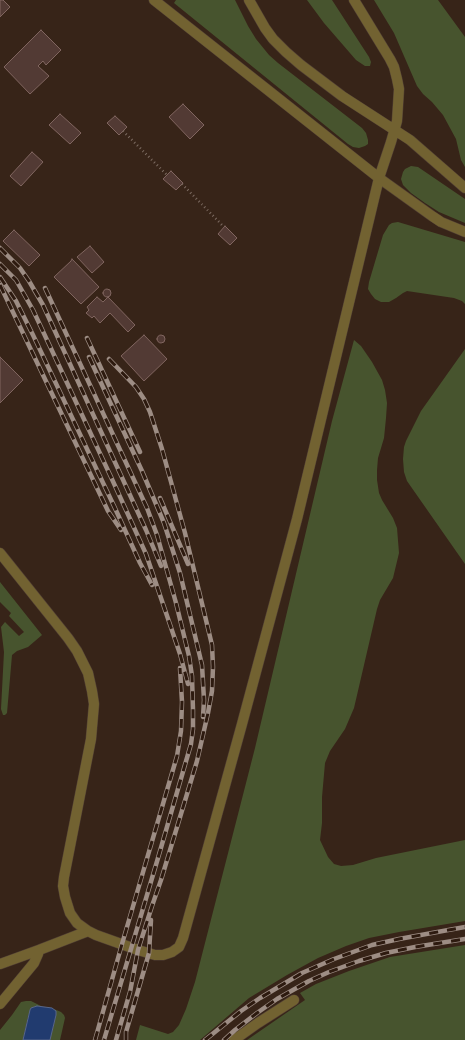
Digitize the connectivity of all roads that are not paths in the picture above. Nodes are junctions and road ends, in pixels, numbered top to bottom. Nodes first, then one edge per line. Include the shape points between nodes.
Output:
1 (154, 0) edge
2 (249, 0) edge
3 (354, 0) edge
4 (394, 130) junction
5 (379, 178) junction
6 (465, 188) edge
7 (465, 232) edge
8 (0, 553) edge
9 (88, 931) junction
10 (39, 950) junction
11 (0, 964) edge
12 (294, 1000) dead end
13 (0, 1004) edge
14 (234, 1040) edge

1 - 5 lane
2 - 4 lane via 265,28 286,52 342,96
3 - 4 lane via 394,67 399,89
4 - 5 lane
4 - 6 lane via 410,140
5 - 7 lane via 432,216
5 - 9 lane via 297,519 183,938 179,947 172,952 155,955
8 - 9 lane via 68,638 88,673 94,704 91,738 64,877 65,897 70,913 77,923
9 - 10 lane
10 - 11 lane
10 - 13 lane via 34,963
12 - 14 lane

